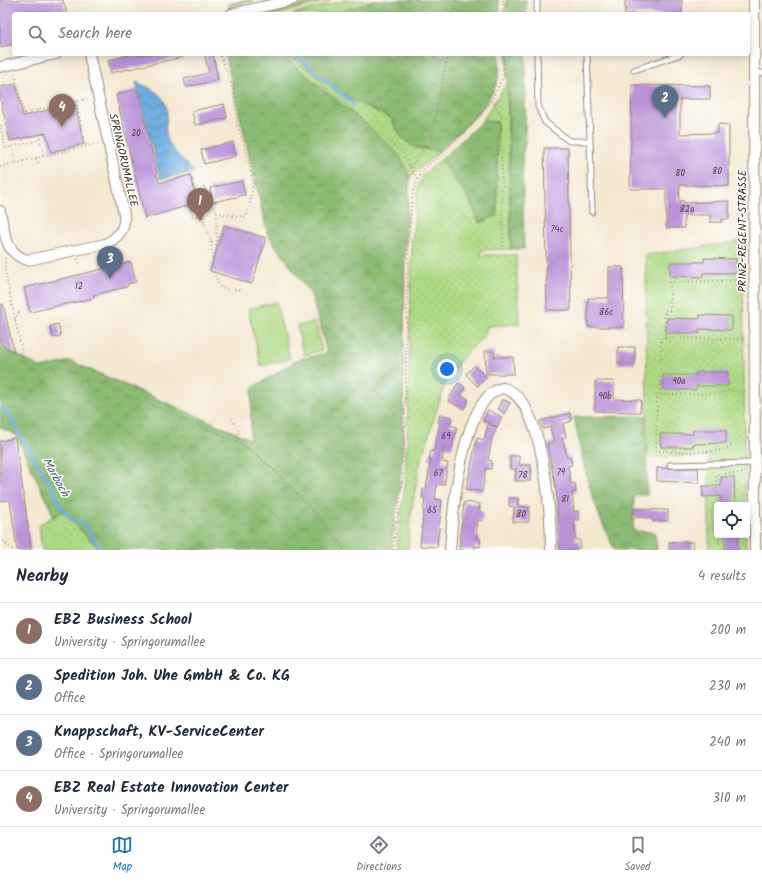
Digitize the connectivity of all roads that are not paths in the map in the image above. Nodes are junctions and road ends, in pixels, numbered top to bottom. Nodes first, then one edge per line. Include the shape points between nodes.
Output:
1 (292, 0) edge
2 (537, 0) edge
3 (754, 0) edge
4 (240, 12) edge
5 (537, 12) edge
6 (751, 46) edge
7 (47, 56) edge
8 (89, 56) edge
9 (538, 56) edge
10 (587, 56) edge
11 (675, 56) edge
12 (0, 67) edge
13 (634, 70) dead end
14 (758, 73) edge
15 (590, 141) junction
16 (0, 211) edge
17 (592, 212) dead end
18 (758, 230) edge
19 (755, 463) junction
20 (670, 465) dead end
21 (450, 550) edge
22 (551, 550) edge
23 (755, 550) edge

1 - 4 street
2 - 5 lane
3 - 6 street, PRINZ-REGENT-STRASSE
6 - 14 street, PRINZ-REGENT-STRASSE
7 - 12 street
8 - 16 street, SPRINGORUMALLEE via 125,222 119,235 105,244 33,260 22,259 7,243
9 - 15 lane via 538,106 545,122 569,141
10 - 15 lane
11 - 13 lane
14 - 18 street, PRINZ-REGENT-STRASSE
15 - 17 lane
18 - 19 street, PRINZ-REGENT-STRASSE via 754,339
19 - 20 lane
19 - 23 street, PRINZ-REGENT-STRASSE
21 - 22 street via 456,491 471,426 484,400 491,392 503,388 515,392 522,401 536,436 548,498

